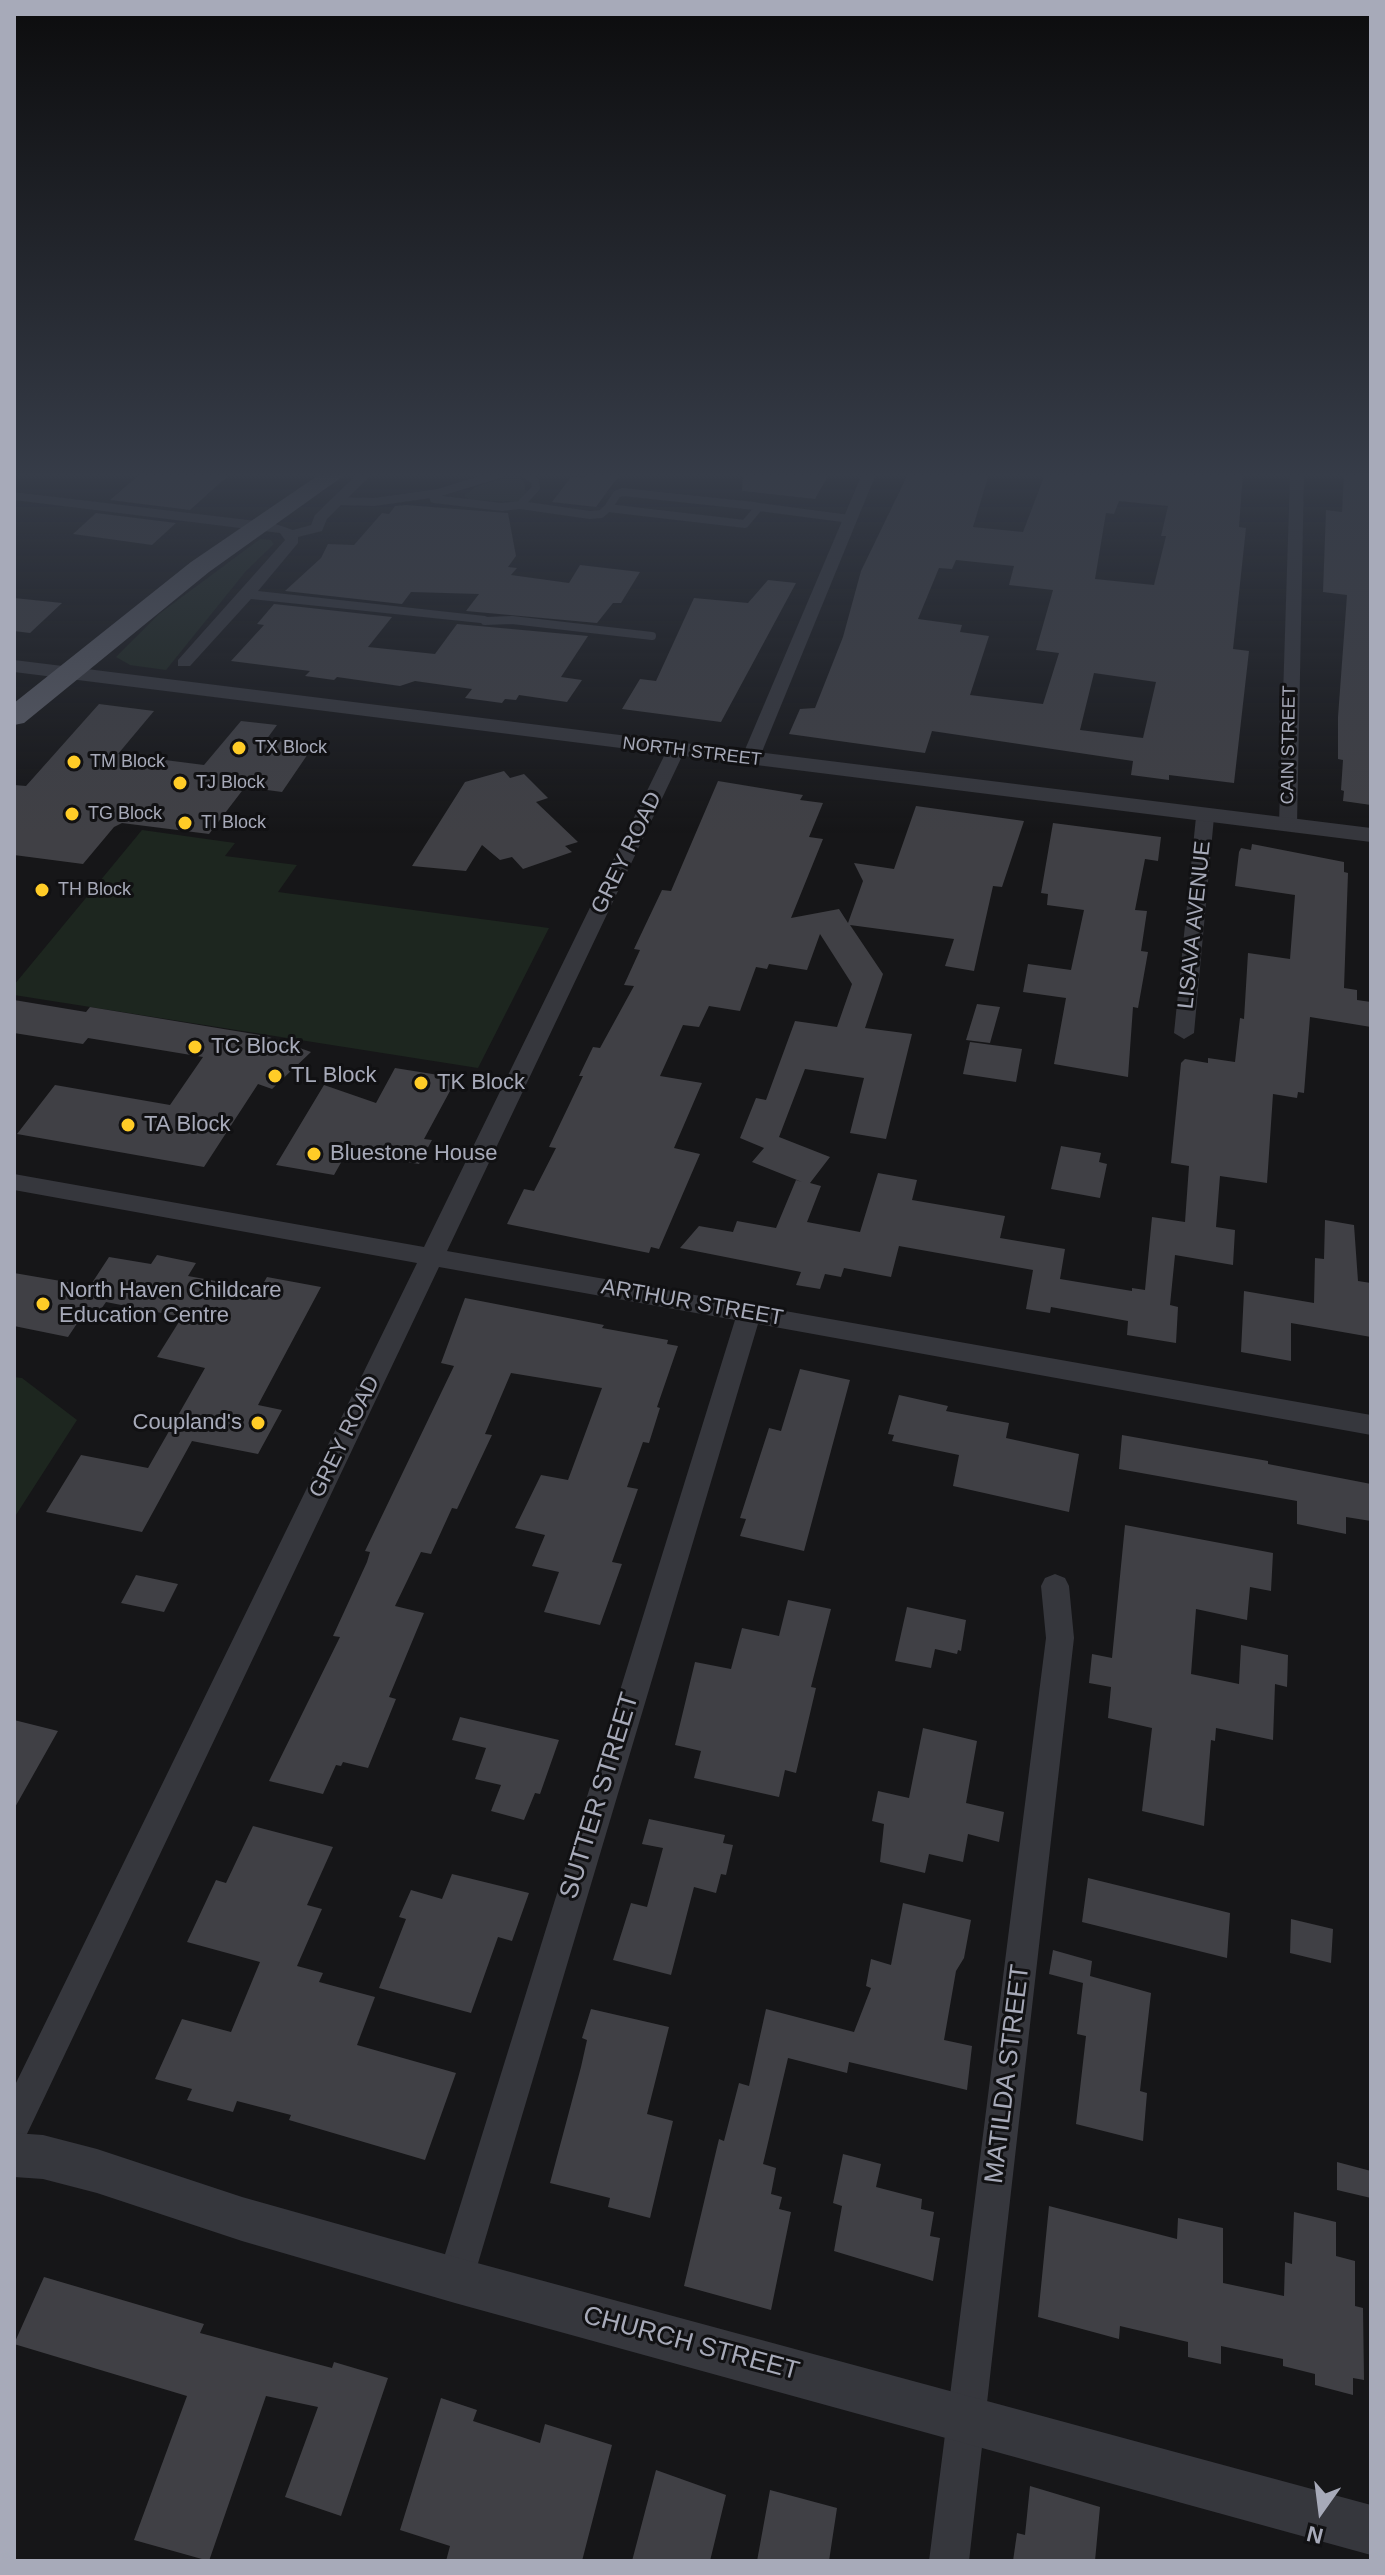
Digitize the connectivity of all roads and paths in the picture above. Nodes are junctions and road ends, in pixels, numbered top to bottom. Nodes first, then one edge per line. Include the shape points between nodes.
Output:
1 (128, 594) edge
2 (166, 594) edge
3 (247, 594) edge
4 (248, 594) edge
5 (819, 594) edge
6 (1294, 594) edge
7 (485, 621) joint
8 (652, 636) dead end
9 (184, 663) dead end
10 (26, 667) edge
11 (69, 673) junction
12 (14, 687) edge
13 (14, 717) edge
14 (676, 750) junction
15 (750, 759) junction
16 (1205, 817) junction
17 (1288, 824) junction
18 (1371, 835) edge
19 (1184, 1033) dead end
20 (14, 1182) edge
21 (431, 1258) junction
22 (749, 1313) junction
23 (1371, 1425) edge
24 (1055, 1586) dead end
25 (14, 2124) edge
26 (14, 2155) edge
27 (455, 2280) junction
28 (966, 2419) junction
29 (1371, 2530) edge
30 (949, 2561) edge

1 - 10 highway
2 - 11 highway
3 - 9 street
4 - 7 street
5 - 15 street
6 - 17 street, CAIN STREET
7 - 8 lane
10 - 11 street, NORTH STREET
10 - 12 highway
11 - 13 highway
11 - 14 street, NORTH STREET
14 - 15 street, NORTH STREET
14 - 21 street, GREY ROAD
15 - 16 street, NORTH STREET
16 - 17 street, NORTH STREET
16 - 19 street, LISAVA AVENUE
17 - 18 street, NORTH STREET
20 - 21 street, ARTHUR STREET
21 - 22 street, ARTHUR STREET
21 - 25 street, GREY ROAD
22 - 23 street, ARTHUR STREET
22 - 27 street, SUTTER STREET
24 - 28 street, MATILDA STREET via 1060,1638
26 - 27 street, CHURCH STREET via 97,2171
27 - 28 street, CHURCH STREET
28 - 29 street, CHURCH STREET
28 - 30 street, MATILDA STREET

